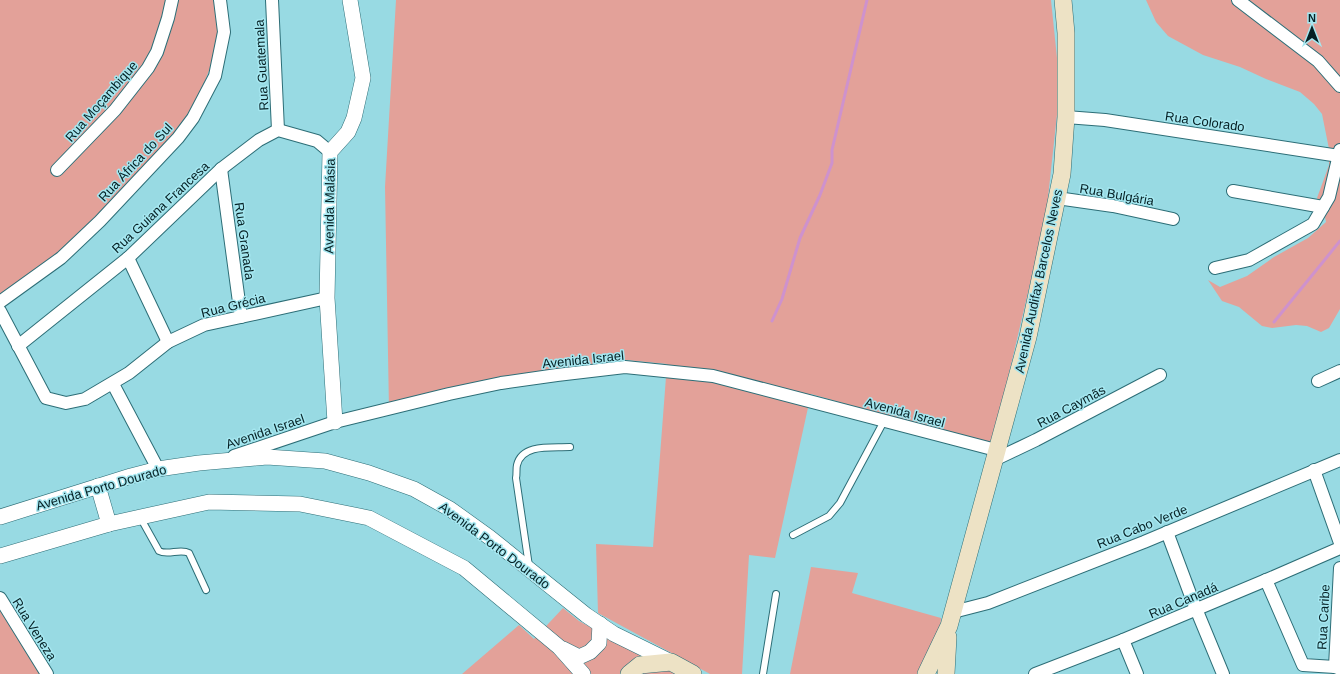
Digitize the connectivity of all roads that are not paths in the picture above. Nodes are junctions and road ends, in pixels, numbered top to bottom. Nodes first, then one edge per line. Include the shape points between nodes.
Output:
1 (172, 0) edge
2 (220, 0) edge
3 (272, 0) edge
4 (350, 0) edge
5 (1063, 0) edge
6 (1238, 0) edge
7 (1340, 86) edge
8 (1066, 117) junction
9 (278, 130) junction
10 (330, 152) junction
11 (1340, 152) edge
12 (221, 169) junction
13 (57, 170) dead end
14 (1233, 191) dead end
15 (1057, 198) junction
16 (1323, 207) junction
17 (1173, 219) dead end
18 (128, 258) junction
19 (1216, 268) dead end
20 (327, 298) junction
21 (0, 302) edge
22 (0, 311) edge
23 (241, 317) junction
24 (168, 342) junction
25 (18, 346) junction
26 (1340, 371) edge
27 (1160, 375) dead end
28 (1318, 381) dead end
29 (113, 384) junction
30 (884, 421) junction
31 (335, 422) junction
32 (570, 447) dead end
33 (995, 455) junction
34 (1340, 460) edge
35 (222, 461) junction
36 (158, 469) junction
37 (1314, 470) junction
38 (98, 486) junction
39 (0, 516) edge
40 (140, 516) junction
41 (110, 524) junction
42 (1167, 532) junction
43 (793, 535) dead end
44 (1339, 536) edge
45 (1340, 548) edge
46 (0, 556) edge
47 (1340, 568) edge
48 (530, 570) junction
49 (1266, 580) junction
50 (206, 590) dead end
51 (776, 594) dead end
52 (0, 598) edge
53 (1196, 610) junction
54 (951, 619) junction
55 (600, 624) junction
56 (1123, 640) junction
57 (559, 647) junction
58 (671, 662) junction
59 (1338, 668) edge
60 (1305, 669) edge
61 (1059, 670) edge
62 (47, 674) edge
63 (583, 674) edge
64 (629, 674) edge
65 (693, 674) edge
66 (763, 674) edge
67 (926, 674) edge
68 (946, 674) edge
69 (1035, 674) edge
70 (1137, 674) edge
71 (1223, 674) edge

1 - 13 street, Rua Moçambique via 157,52 148,68 115,110
2 - 21 street, Rua África do Sul via 224,32 214,76 193,118 178,138 100,221 61,258
3 - 9 street, Rua Guatemala
4 - 10 street, Avenida Malásia via 363,78 354,118 348,132
5 - 8 main road, Avenida Audifax Barcelos Neves via 1066,33
6 - 7 street via 1318,60
8 - 11 street, Rua Colorado
8 - 15 main road, Avenida Audifax Barcelos Neves via 1062,174
9 - 10 street via 317,141
9 - 12 street, Rua Guiana Francesa via 258,140
10 - 20 street, Avenida Malásia
11 - 16 street via 1329,197
12 - 18 street, Rua Guiana Francesa
12 - 23 street, Rua Granada
14 - 16 street
15 - 17 street, Rua Bulgária via 1113,206
15 - 33 main road, Avenida Audifax Barcelos Neves via 1028,337
16 - 19 street via 1313,224 1249,260
18 - 24 street
18 - 25 street, Rua Guiana Francesa
20 - 23 street, Rua Grécia
20 - 31 street, Avenida Malásia
22 - 25 street, Rua Grécia
23 - 24 street, Rua Grécia via 204,325
24 - 29 street, Rua Grécia
25 - 29 street, Rua Grécia via 46,398 66,403 85,399
26 - 28 street
27 - 33 street, Rua Caymãs via 1036,440
29 - 36 street
30 - 31 street, Avenida Israel via 713,376 625,367 501,383
30 - 33 street, Avenida Israel
30 - 43 lane via 840,503 829,516
31 - 35 street, Avenida Israel
32 - 48 lane via 537,448 525,453 518,464 516,478
33 - 54 main road, Avenida Audifax Barcelos Neves
34 - 37 street, Rua Cabo Verde
35 - 36 street, Avenida Porto Dourado
35 - 48 street, Avenida Porto Dourado via 267,457 325,461 369,473 414,489 450,509
36 - 38 street, Avenida Porto Dourado
37 - 42 street, Rua Cabo Verde
37 - 44 street
38 - 39 street, Avenida Porto Dourado
38 - 41 street
40 - 41 street
40 - 50 lane via 159,551 189,553
40 - 57 street via 209,502 300,504 369,518 464,568
41 - 46 street
42 - 53 street
42 - 54 street, Rua Cabo Verde
45 - 49 street, Rua Canadá
47 - 59 street, Rua Caribe
48 - 55 street, Avenida Porto Dourado
49 - 53 street, Rua Canadá
49 - 60 street
51 - 66 lane
52 - 62 street, Rua Veneza
53 - 56 street, Rua Canadá
53 - 71 street
54 - 67 main road, Avenida Audifax Barcelos Neves
54 - 68 main road, Avenida Audifax Barcelos Neves
55 - 57 street via 599,643 590,652 579,657
55 - 58 street, Avenida Porto Dourado via 614,634
56 - 61 street, Rua Canadá
56 - 70 street
57 - 63 street
58 - 64 main road via 640,665
58 - 65 main road, Avenida Porto Dourado
59 - 60 street
61 - 69 street, Rua Canadá

